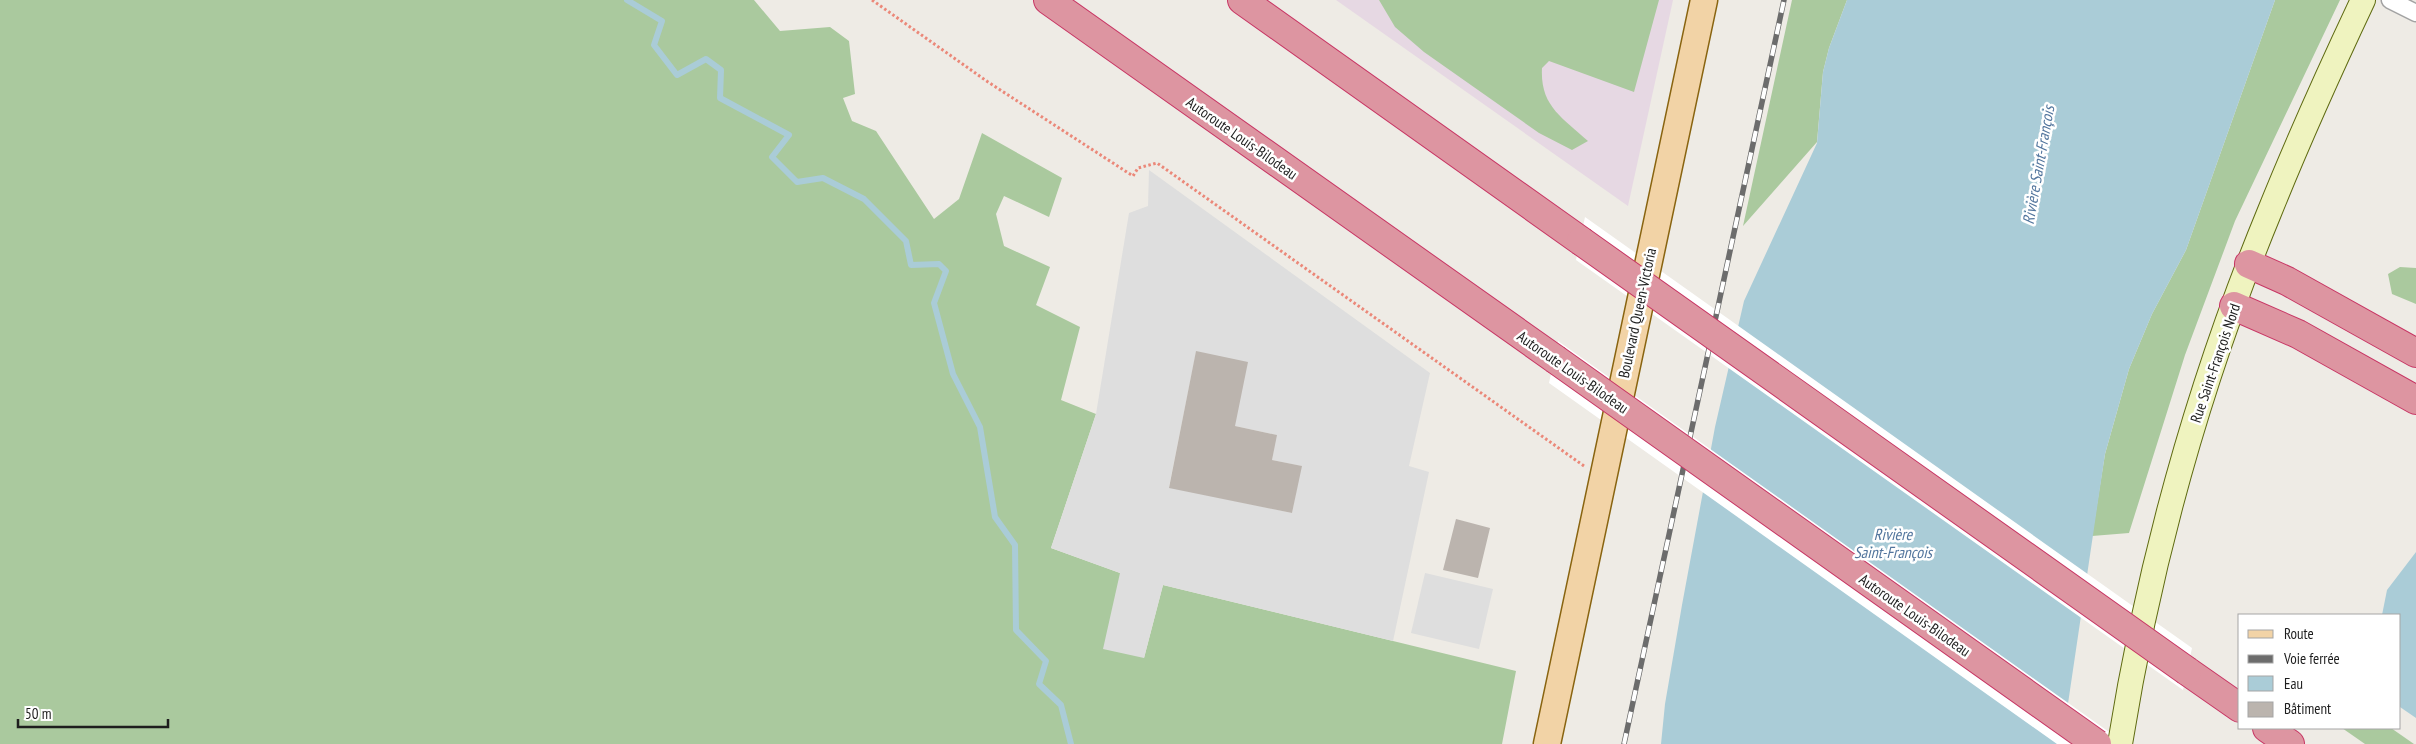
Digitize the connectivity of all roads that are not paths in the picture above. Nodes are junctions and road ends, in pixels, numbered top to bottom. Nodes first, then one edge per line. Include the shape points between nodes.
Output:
1 (1048, 0) edge
2 (1242, 0) edge
3 (1704, 0) edge
4 (2363, 0) edge
5 (2390, 0) edge
6 (2416, 13) edge
7 (2250, 264) junction
8 (2234, 306) junction
9 (2416, 353) edge
10 (2416, 400) edge
11 (2238, 707) edge
12 (2268, 729) edge
13 (1547, 744) edge
14 (2097, 744) edge
15 (2120, 744) edge
16 (2290, 744) edge

1 - 14 highway, Autoroute Louis-Bilodeau, bridge
2 - 11 highway, bridge
3 - 13 main road, Boulevard Queen-Victoria
4 - 7 street, Rue Saint-François Nord via 2286,170
5 - 6 street
7 - 8 street, Rue Saint-François Nord
7 - 9 highway via 2287,281
8 - 10 highway via 2298,334
8 - 15 street, Rue Saint-François Nord via 2194,422 2161,544 2140,633
12 - 16 highway

